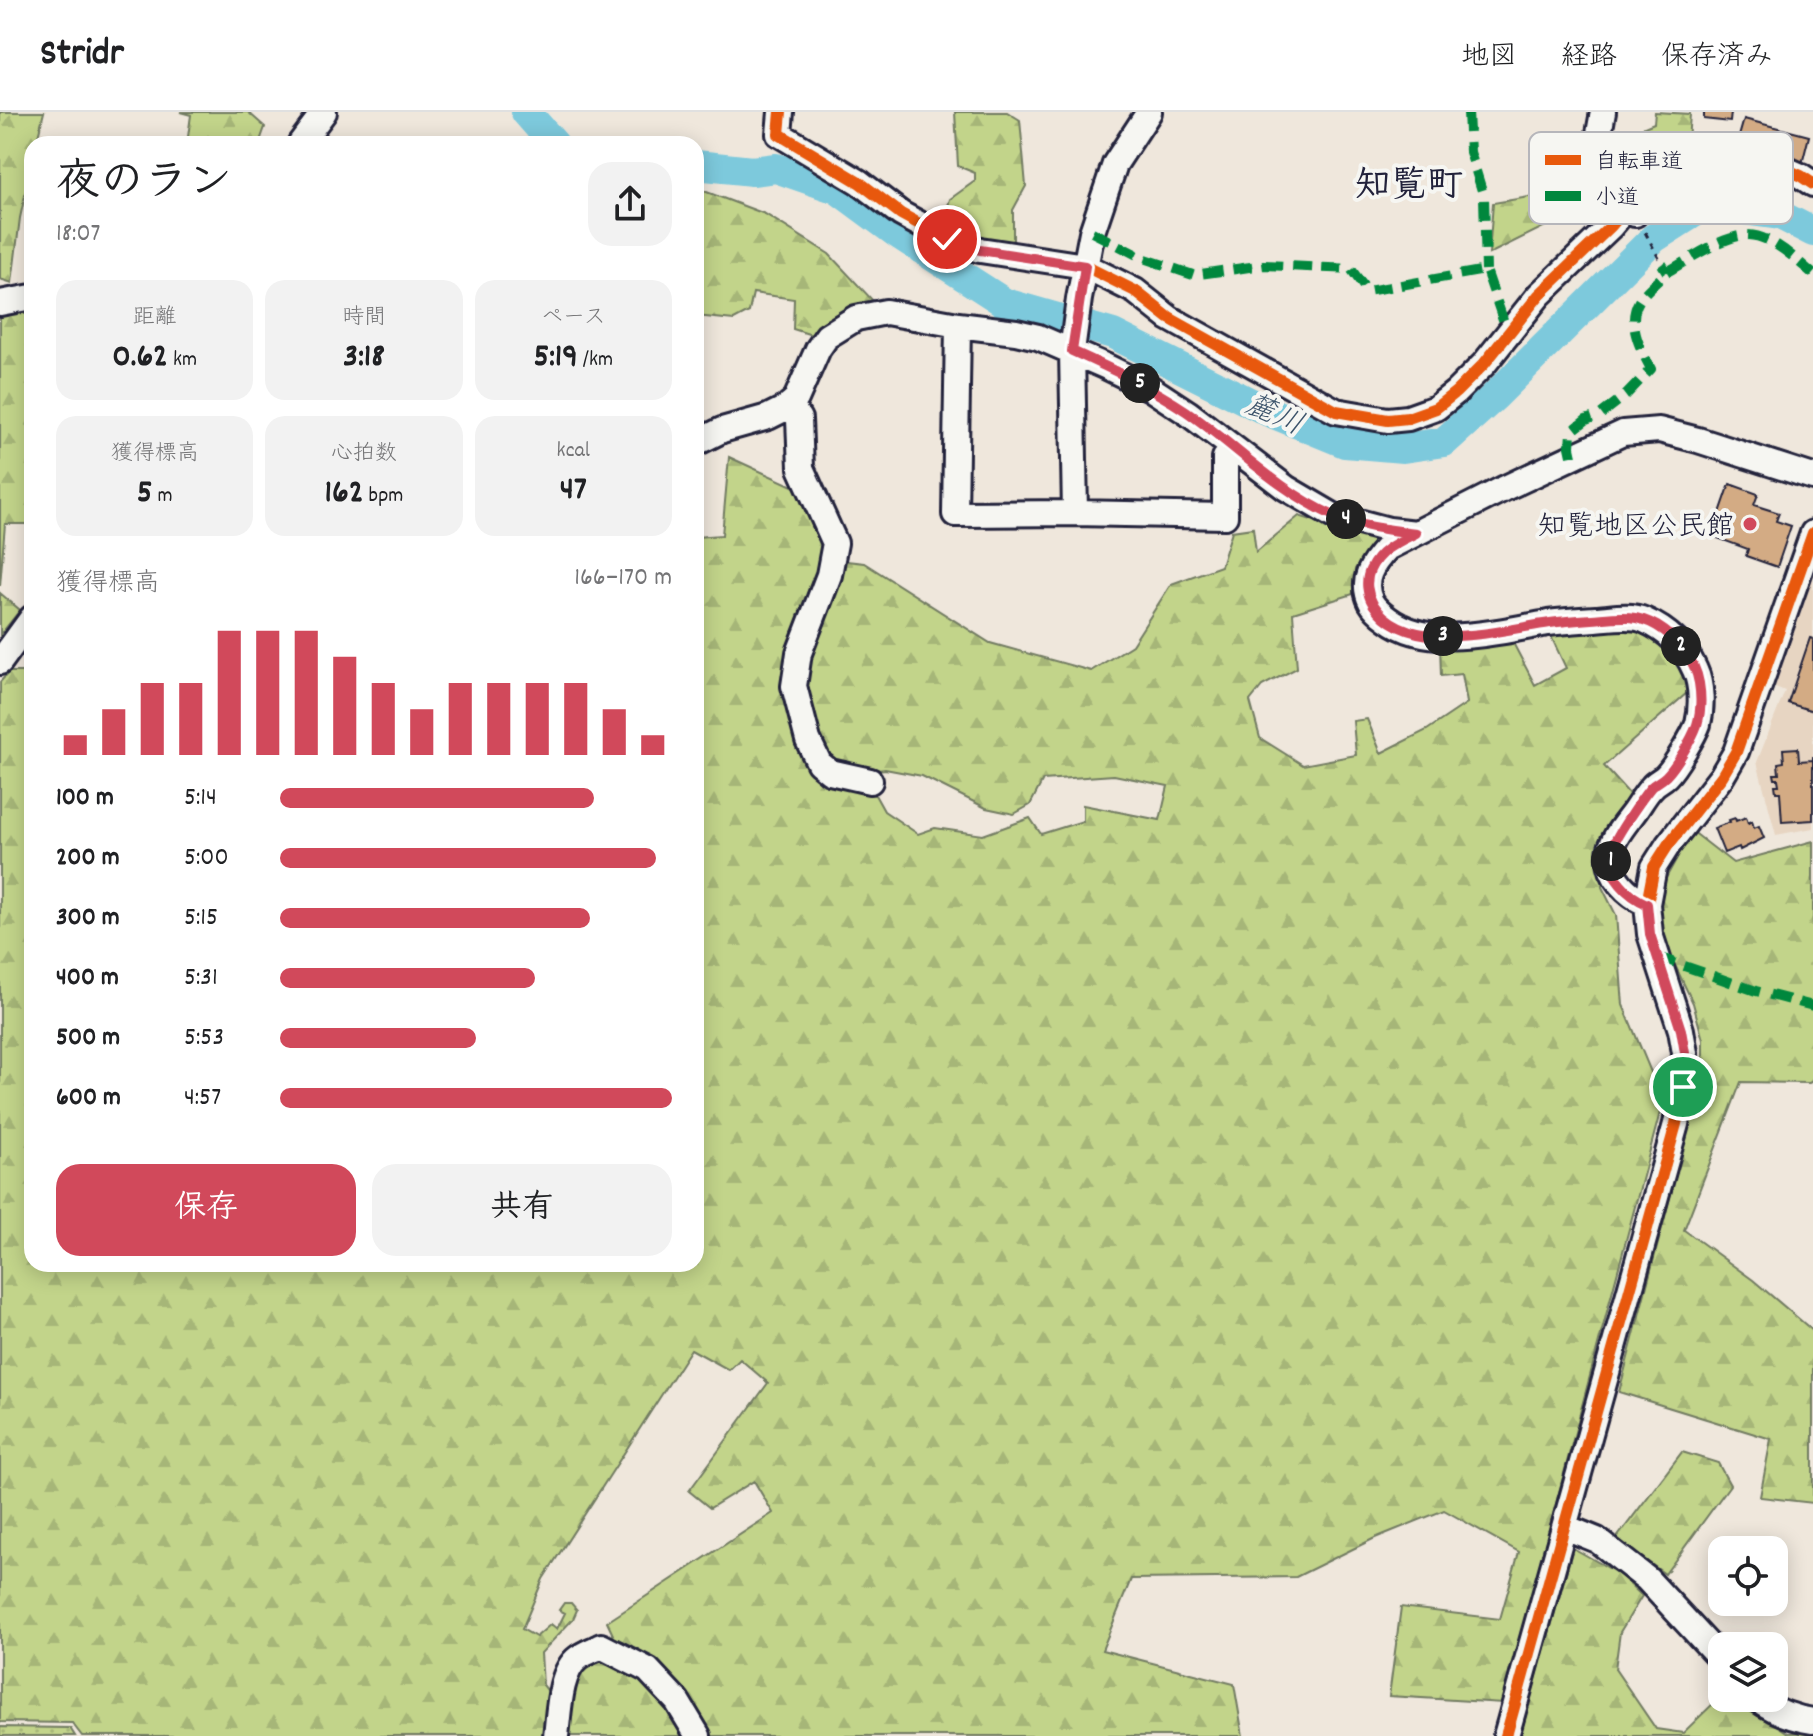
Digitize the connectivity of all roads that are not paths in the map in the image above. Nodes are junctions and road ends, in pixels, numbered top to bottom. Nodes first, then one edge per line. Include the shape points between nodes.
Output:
1 (324, 112) edge
2 (781, 112) edge
3 (1149, 112) edge
4 (1603, 112) edge
5 (1599, 132) edge
6 (306, 136) edge
7 (1793, 172) edge
8 (1813, 184) edge
9 (1614, 224) edge
10 (1085, 266) junction
11 (24, 298) edge
12 (0, 303) edge
13 (958, 325) junction
14 (1073, 346) junction
15 (790, 404) junction
16 (704, 439) edge
17 (1225, 458) dead end
18 (1813, 477) edge
19 (1075, 513) junction
20 (1416, 533) junction
21 (1813, 533) edge
22 (24, 629) edge
23 (0, 662) edge
24 (870, 781) dead end
25 (1647, 904) junction
26 (1565, 1527) junction
27 (1708, 1645) edge
28 (1777, 1712) edge
29 (1813, 1721) edge
30 (556, 1736) edge
31 (698, 1736) edge
32 (1506, 1736) edge

1 - 6 street
2 - 10 street via 779,134 947,239 980,250
3 - 10 street via 1115,164
4 - 5 street
7 - 8 street
9 - 10 street via 1539,295 1456,392 1436,408 1388,420 1336,411
10 - 14 street
11 - 12 street
13 - 14 street
13 - 15 street via 886,312 856,318 827,336
13 - 19 street via 955,514
14 - 19 street
14 - 20 street via 1150,388 1286,488 1332,515
15 - 16 street
15 - 24 street via 799,419 801,468 835,543 829,575 799,653 794,686 819,763 830,772
17 - 19 street via 1225,516
18 - 20 street via 1659,430 1623,433
20 - 25 street via 1387,548 1368,573 1370,600 1394,624 1450,636 1553,622 1640,618 1659,627 1691,659 1701,694 1698,724 1610,852 1621,885
21 - 25 street via 1736,752 1654,867
22 - 23 street
25 - 26 street via 1650,934 1681,1030 1683,1087
26 - 27 street via 1597,1540 1647,1579
26 - 32 street
28 - 29 street
30 - 31 street via 569,1668 601,1646 648,1670 677,1701

